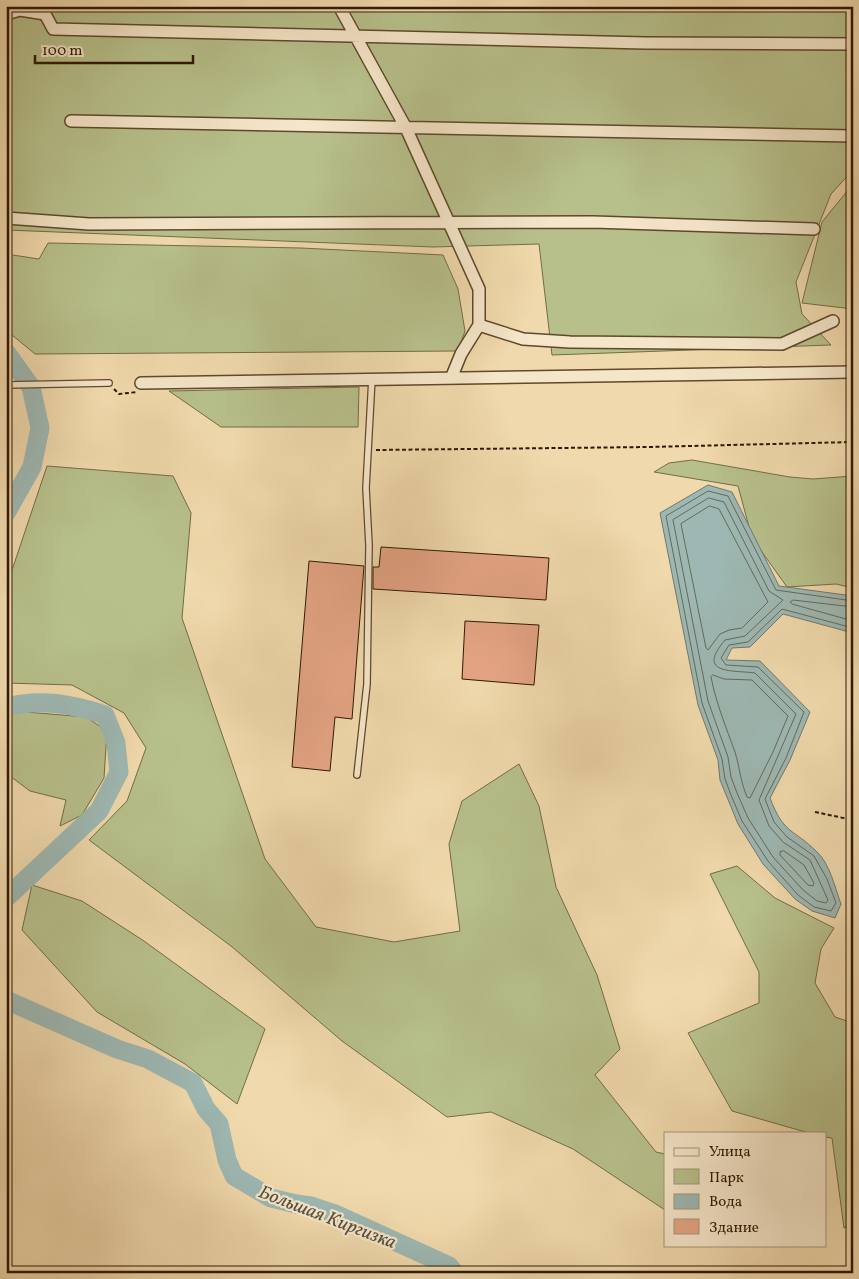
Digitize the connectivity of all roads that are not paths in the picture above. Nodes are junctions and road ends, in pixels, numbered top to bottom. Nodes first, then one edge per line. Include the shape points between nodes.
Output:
1 (340, 6) edge
2 (6, 14) edge
3 (356, 36) junction
4 (853, 44) edge
5 (71, 121) dead end
6 (406, 128) junction
7 (853, 136) edge
8 (6, 218) edge
9 (449, 224) junction
10 (814, 229) dead end
11 (833, 321) dead end
12 (479, 325) junction
13 (853, 372) edge
14 (452, 376) junction
15 (372, 378) junction
16 (109, 383) road end
17 (141, 383) road end
18 (9, 385) edge
19 (357, 775) dead end

1 - 3 street
2 - 3 street via 20,10 45,14 53,29
3 - 4 street
3 - 6 street
5 - 6 street
6 - 7 street
6 - 9 street
8 - 9 street via 89,224
9 - 10 street via 593,222
9 - 12 street via 478,289
11 - 12 street via 782,344 570,342 523,339
12 - 14 street
13 - 14 street
14 - 15 street
15 - 17 street
15 - 19 lane via 366,488 369,545 367,684
16 - 18 lane

